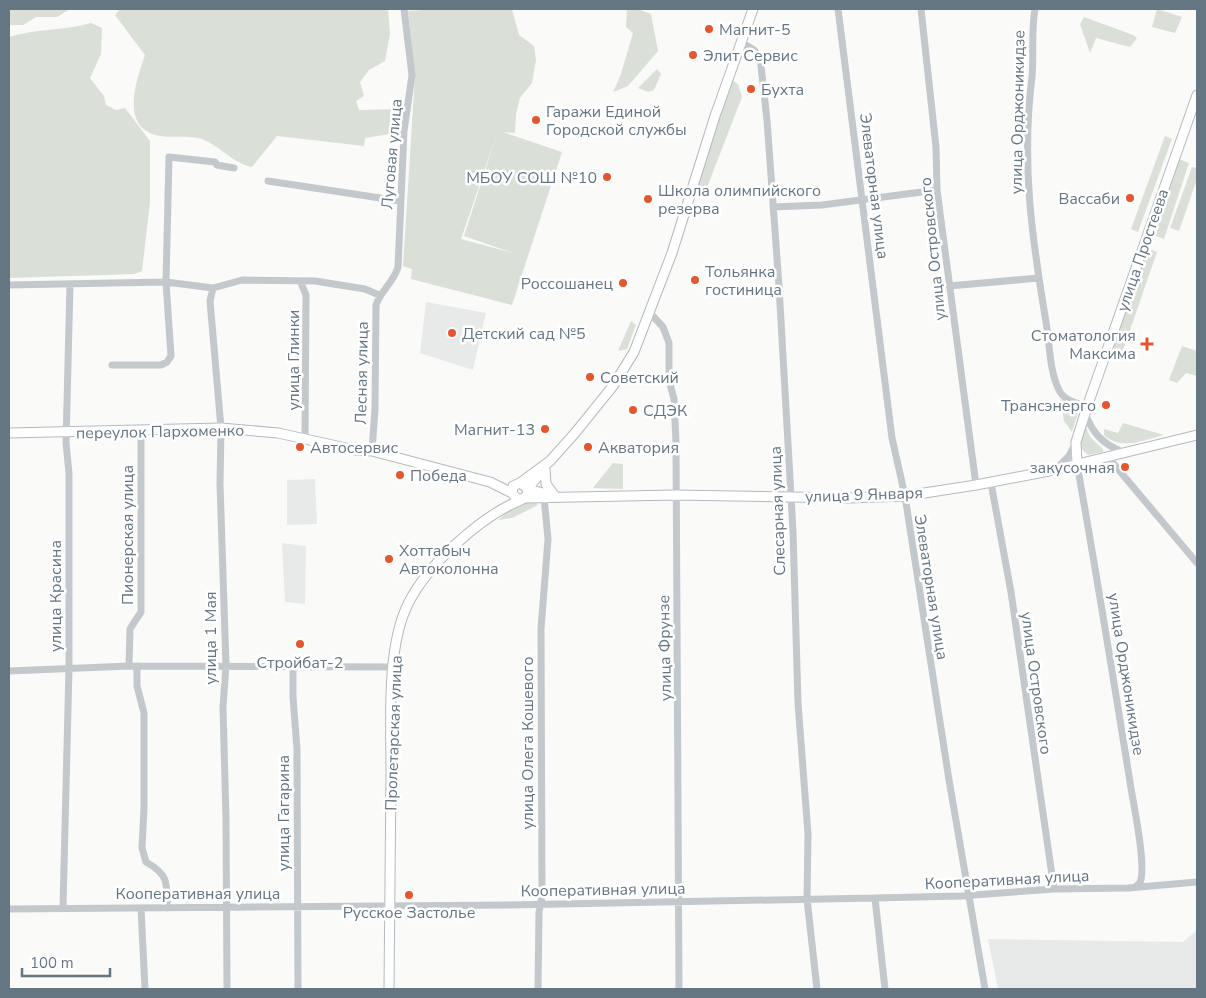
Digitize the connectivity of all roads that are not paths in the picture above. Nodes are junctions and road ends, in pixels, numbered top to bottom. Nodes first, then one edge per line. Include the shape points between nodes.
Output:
1 (404, 9) edge
2 (753, 9) edge
3 (838, 9) edge
4 (921, 9) edge
5 (1035, 9) edge
6 (740, 42) junction
7 (1197, 95) edge
8 (234, 168) dead end
9 (268, 181) dead end
10 (937, 190) junction
11 (861, 200) junction
12 (400, 201) junction
13 (773, 207) junction
14 (1038, 278) junction
15 (166, 282) junction
16 (301, 283) junction
17 (9, 284) edge
18 (70, 284) junction
19 (949, 286) junction
20 (213, 288) junction
21 (379, 296) junction
22 (650, 313) junction
23 (112, 365) dead end
24 (1086, 410) junction
25 (221, 428) junction
26 (141, 430) junction
27 (66, 432) junction
28 (9, 433) edge
29 (1197, 435) edge
30 (305, 439) junction
31 (1076, 442) junction
32 (372, 451) junction
33 (1122, 452) junction
34 (1106, 456) junction
35 (550, 460) junction
36 (1077, 464) junction
37 (1058, 467) junction
38 (544, 468) junction
39 (991, 482) junction
40 (976, 486) junction
41 (520, 491) junction
42 (675, 495) junction
43 (558, 496) junction
44 (790, 496) junction
45 (905, 496) junction
46 (544, 497) junction
47 (1196, 560) edge
48 (226, 665) junction
49 (129, 666) junction
50 (137, 666) junction
51 (293, 667) junction
52 (393, 667) junction
53 (70, 668) junction
54 (9, 671) edge
55 (1197, 882) edge
56 (1135, 886) junction
57 (1054, 889) junction
58 (968, 895) junction
59 (875, 898) junction
60 (807, 899) junction
61 (680, 902) junction
62 (542, 904) junction
63 (389, 906) junction
64 (63, 907) junction
65 (297, 907) junction
66 (9, 908) edge
67 (141, 908) junction
68 (167, 908) junction
69 (225, 908) junction
70 (146, 989) edge
71 (227, 989) edge
72 (298, 989) edge
73 (389, 989) edge
74 (538, 989) edge
75 (679, 989) edge
76 (817, 989) edge
77 (885, 989) edge
78 (986, 989) edge

1 - 12 street, Луговая улица via 412,75 404,132
2 - 6 main road
3 - 11 street, Элеваторная улица
4 - 10 street, улица Островского via 936,147
5 - 14 street, улица Орджоникидзе via 1032,77 1028,92 1026,178
6 - 13 street, Слесарная улица via 760,57
6 - 22 main road
7 - 24 main road, улица Простеева
8 - 15 street via 215,162 169,157
9 - 12 street
10 - 11 street
10 - 19 street, улица Островского
11 - 13 street
11 - 45 street, Элеваторная улица via 892,438
12 - 21 street, Луговая улица via 398,267 390,284
13 - 44 street, Слесарная улица
14 - 19 street
14 - 24 street, улица Орджоникидзе via 1059,391
15 - 18 street
15 - 20 street
15 - 23 street via 171,356 161,365
16 - 20 street via 242,280
16 - 21 street via 365,288
16 - 30 street, улица Глинки via 306,295
17 - 18 street
18 - 27 street, улица Красина
19 - 40 street, улица Островского
20 - 25 street, улица 1 Мая via 210,301
21 - 32 street, Лесная улица via 375,322
22 - 35 main road via 634,352 613,386
22 - 42 street, улица Фрунзе via 663,327 669,343 669,380 674,399 676,442
24 - 31 main road, улица Простеева
24 - 33 street via 1096,436
25 - 26 main road, переулок Пархоменко
25 - 30 main road, переулок Пархоменко
25 - 48 street, улица 1 Мая
26 - 27 main road, переулок Пархоменко
26 - 49 street, Пионерская улица via 141,612 130,629
27 - 28 main road, переулок Пархоменко
27 - 53 street, улица Красина
29 - 33 main road, улица 9 Января
30 - 32 main road, переулок Пархоменко
31 - 36 main road, улица Простеева
31 - 37 street
32 - 41 main road, переулок Пархоменко
33 - 34 main road, улица 9 Января
34 - 36 main road, улица 9 Января
34 - 47 street
35 - 38 main road
35 - 41 main road
36 - 37 main road, улица 9 Января
36 - 56 street, улица Орджоникидзе via 1095,557 1134,812 1142,872 1140,883
37 - 39 main road, улица 9 Января
38 - 41 main road
38 - 43 main road via 546,484
39 - 40 main road, улица 9 Января
39 - 57 street, улица Островского via 1011,592
40 - 45 main road, улица 9 Января
41 - 43 main road
41 - 46 main road, улица 9 Января
41 - 52 main road, Пролетарская улица via 443,558 418,587 407,604 400,625
42 - 43 main road, улица 9 Января
42 - 44 main road, улица 9 Января
42 - 61 street, улица Фрунзе
43 - 46 main road, улица 9 Января
44 - 45 main road, улица 9 Января
44 - 60 street, Слесарная улица via 799,713 808,834
45 - 58 street, Элеваторная улица
46 - 62 street, улица Олега Кошевого via 548,539 541,658
48 - 50 street
48 - 51 street
48 - 69 street, улица 1 Мая via 223,707
49 - 50 street
49 - 53 street
50 - 68 street via 137,686 144,713 142,848 146,862 164,875
51 - 52 street
51 - 65 street, улица Гагарина via 297,748
52 - 63 main road, Пролетарская улица
53 - 54 street
53 - 64 street, улица Красина
55 - 56 street, Кооперативная улица
56 - 57 street, Кооперативная улица
57 - 58 street, Кооперативная улица
58 - 59 street, Кооперативная улица
58 - 78 street, Элеваторная улица
59 - 60 street, Кооперативная улица
59 - 77 street
60 - 61 street, Кооперативная улица
60 - 76 street, Слесарная улица
61 - 62 street, Кооперативная улица
61 - 75 street, улица Фрунзе
62 - 63 street, Кооперативная улица
62 - 74 street, улица Олега Кошевого via 539,912
63 - 65 street, Кооперативная улица
63 - 73 main road, Пролетарская улица
64 - 66 street, Кооперативная улица
64 - 67 street, Кооперативная улица
65 - 69 street, Кооперативная улица
65 - 72 street, улица Гагарина
67 - 68 street, Кооперативная улица
67 - 70 street
68 - 69 street, Кооперативная улица
69 - 71 street, улица 1 Мая

